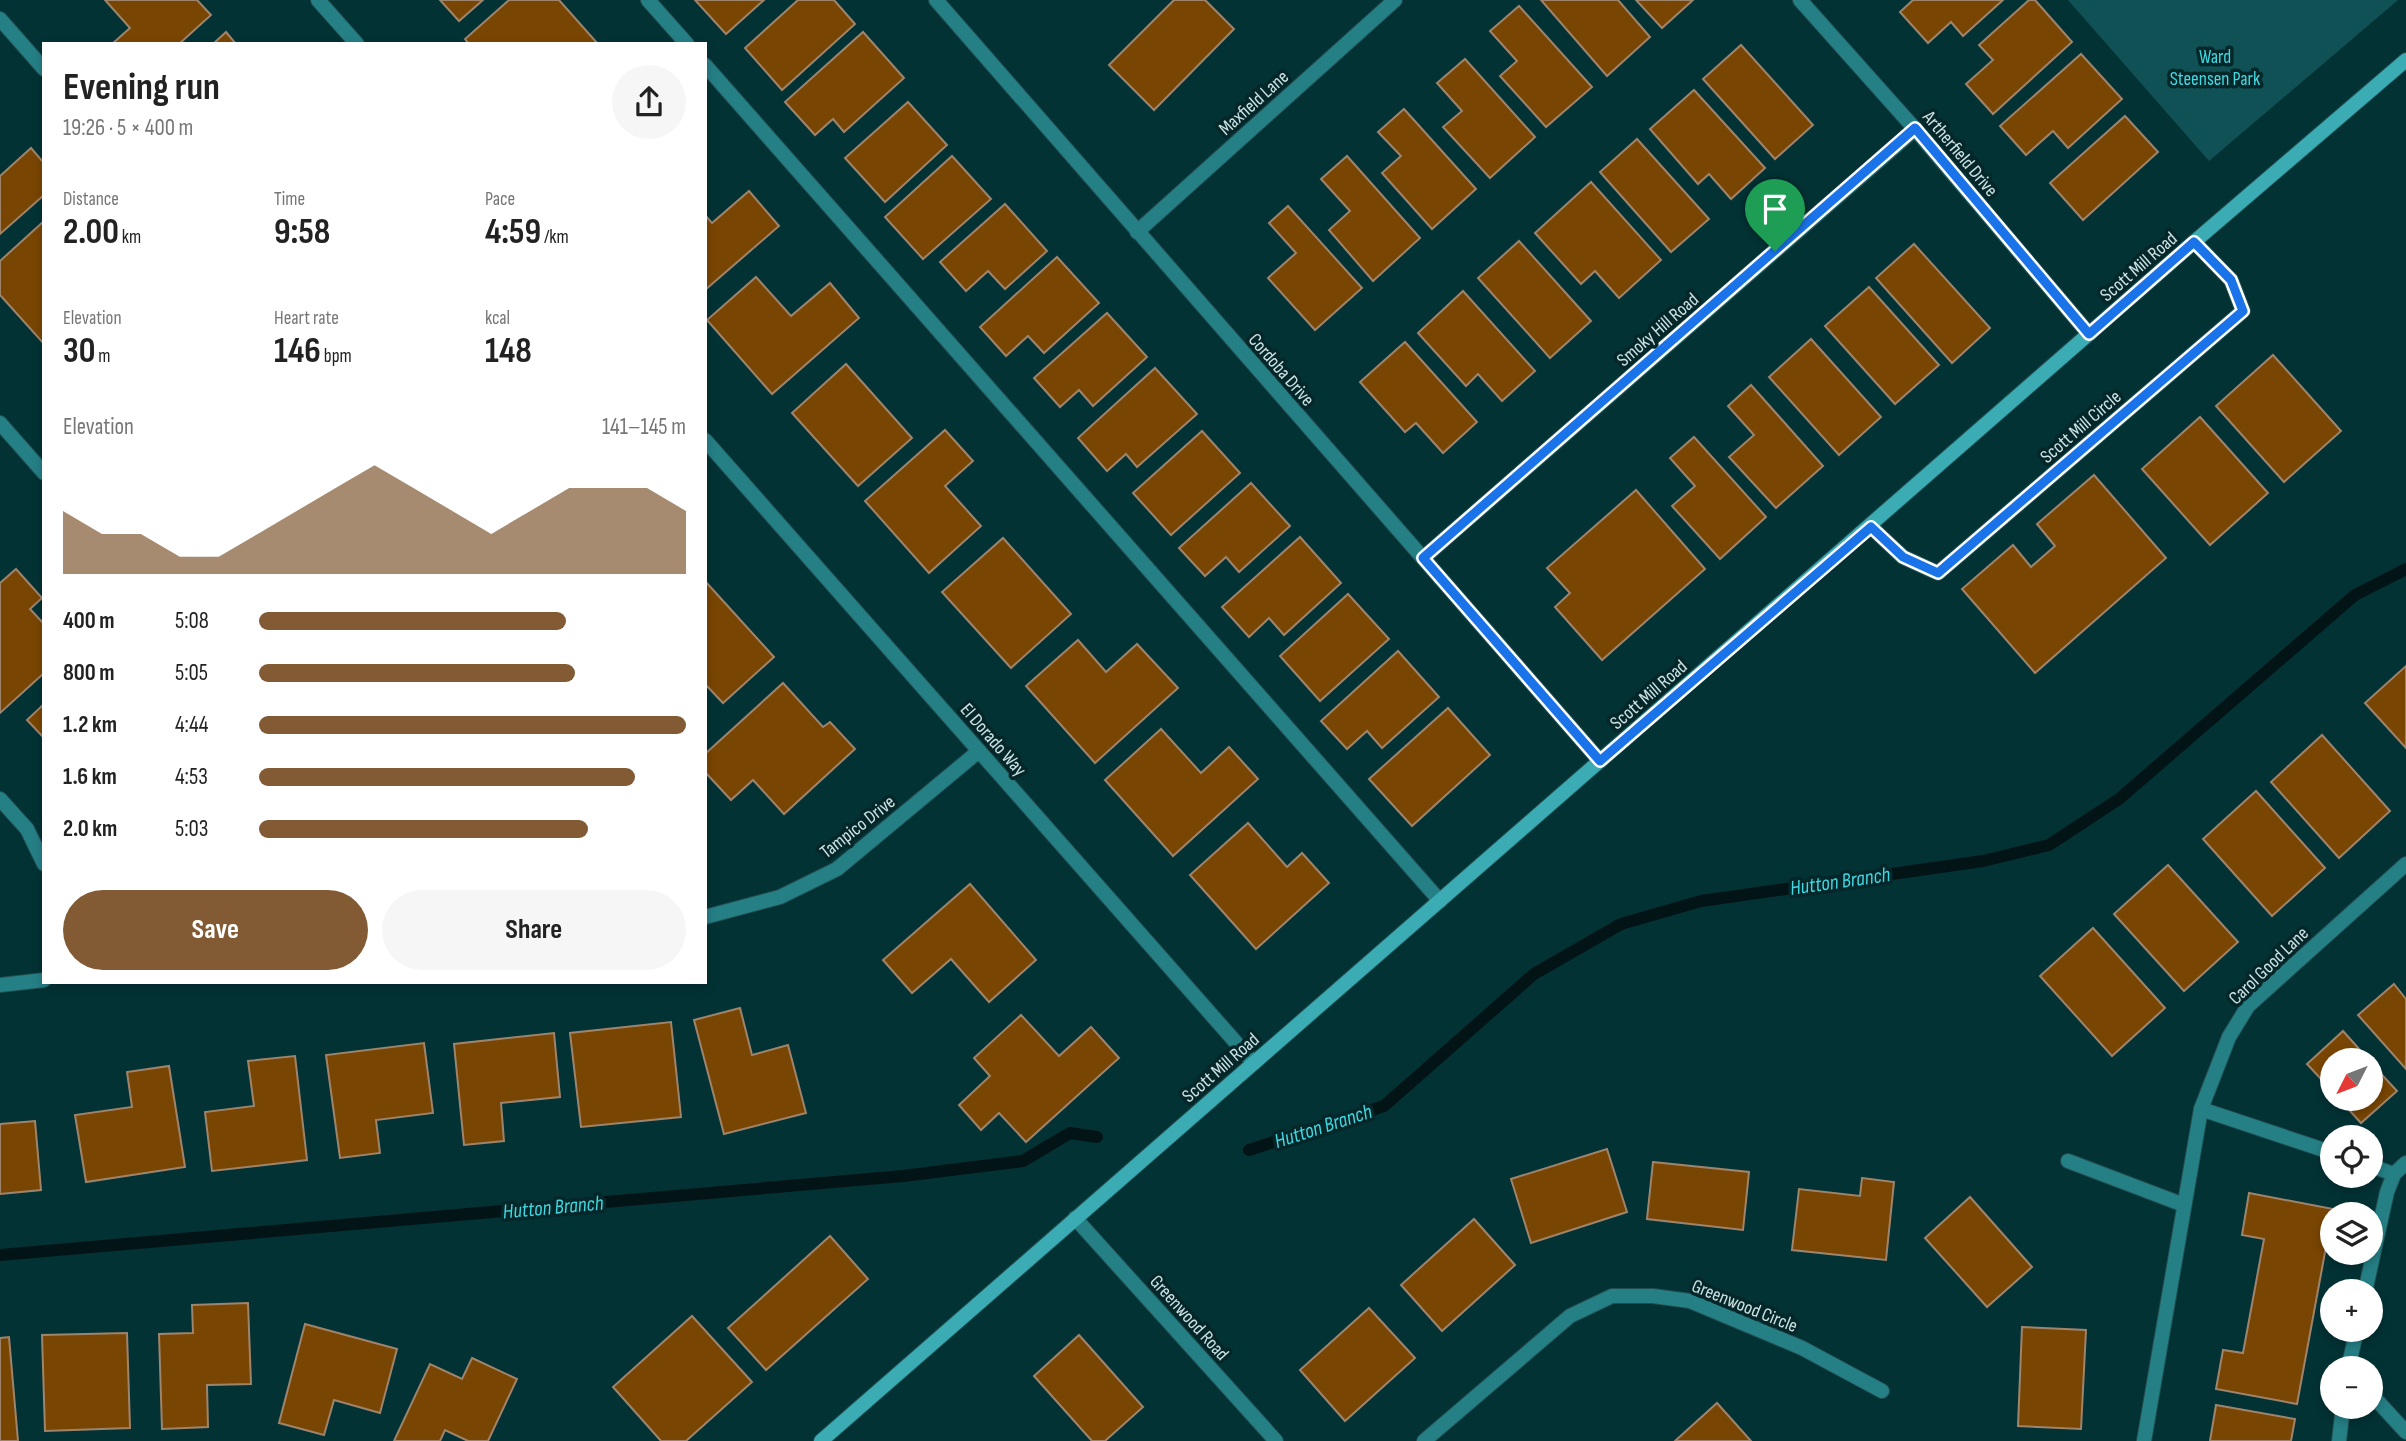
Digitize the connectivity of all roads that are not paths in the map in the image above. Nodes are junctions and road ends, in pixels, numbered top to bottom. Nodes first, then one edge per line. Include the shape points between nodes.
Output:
1 (318, 0) edge
2 (648, 0) edge
3 (936, 0) edge
4 (1395, 0) edge
5 (1800, 0) edge
6 (0, 19) edge
7 (355, 42) edge
8 (685, 42) edge
9 (2406, 60) edge
10 (42, 67) edge
11 (707, 67) edge
12 (1915, 128) junction
13 (1138, 232) junction
14 (2194, 242) junction
15 (2089, 334) junction
16 (0, 423) edge
17 (707, 442) edge
18 (42, 471) edge
19 (1871, 527) junction
20 (1423, 558) junction
21 (979, 751) junction
22 (1600, 761) junction
23 (0, 799) edge
24 (42, 860) edge
25 (2406, 864) edge
26 (1440, 901) junction
27 (707, 917) edge
28 (42, 981) edge
29 (0, 985) edge
30 (1254, 1063) junction
31 (2201, 1109) junction
32 (2320, 1149) edge
33 (2068, 1161) dead end
34 (2406, 1163) edge
35 (2383, 1170) edge
36 (2394, 1174) junction
37 (2184, 1205) junction
38 (1075, 1218) junction
39 (2368, 1279) edge
40 (1882, 1391) dead end
41 (2383, 1407) edge
42 (2342, 1419) edge
43 (2406, 1432) edge
44 (821, 1441) edge
45 (1276, 1441) edge
46 (1424, 1441) edge
47 (2144, 1441) edge
48 (2339, 1441) edge

1 - 7 street
2 - 8 street
3 - 13 street, Cordoba Drive
4 - 13 street, Maxfield Lane
5 - 12 street, Artherfield Drive
6 - 10 street
9 - 14 street, Scott Mill Road
11 - 26 street
12 - 15 street, Artherfield Drive
12 - 20 street, Smoky Hill Road
13 - 20 street, Cordoba Drive
14 - 15 street, Scott Mill Road
14 - 19 street, Scott Mill Circle via 2231,280 2243,311 1938,573 1903,557
15 - 19 street, Scott Mill Road
16 - 18 street
17 - 21 street, El Dorado Way
19 - 22 street, Scott Mill Road
20 - 22 street, Cordoba Drive
21 - 27 street, Tampico Drive via 837,869 780,897
21 - 30 street, El Dorado Way
22 - 26 street, Scott Mill Road
23 - 24 street via 27,829
25 - 31 street, Carol Good Lane via 2248,1006 2229,1037
26 - 30 street, Scott Mill Road
28 - 29 street
30 - 38 street, Scott Mill Road
31 - 32 street
31 - 37 street, Carol Good Lane
33 - 37 street
34 - 36 street
35 - 36 street
36 - 39 street
37 - 47 street, Carol Good Lane
38 - 44 street, Scott Mill Road
38 - 45 street, Greenwood Road
40 - 46 street, Greenwood Circle via 1802,1348 1690,1301 1612,1296 1570,1316
41 - 43 street
42 - 48 street

